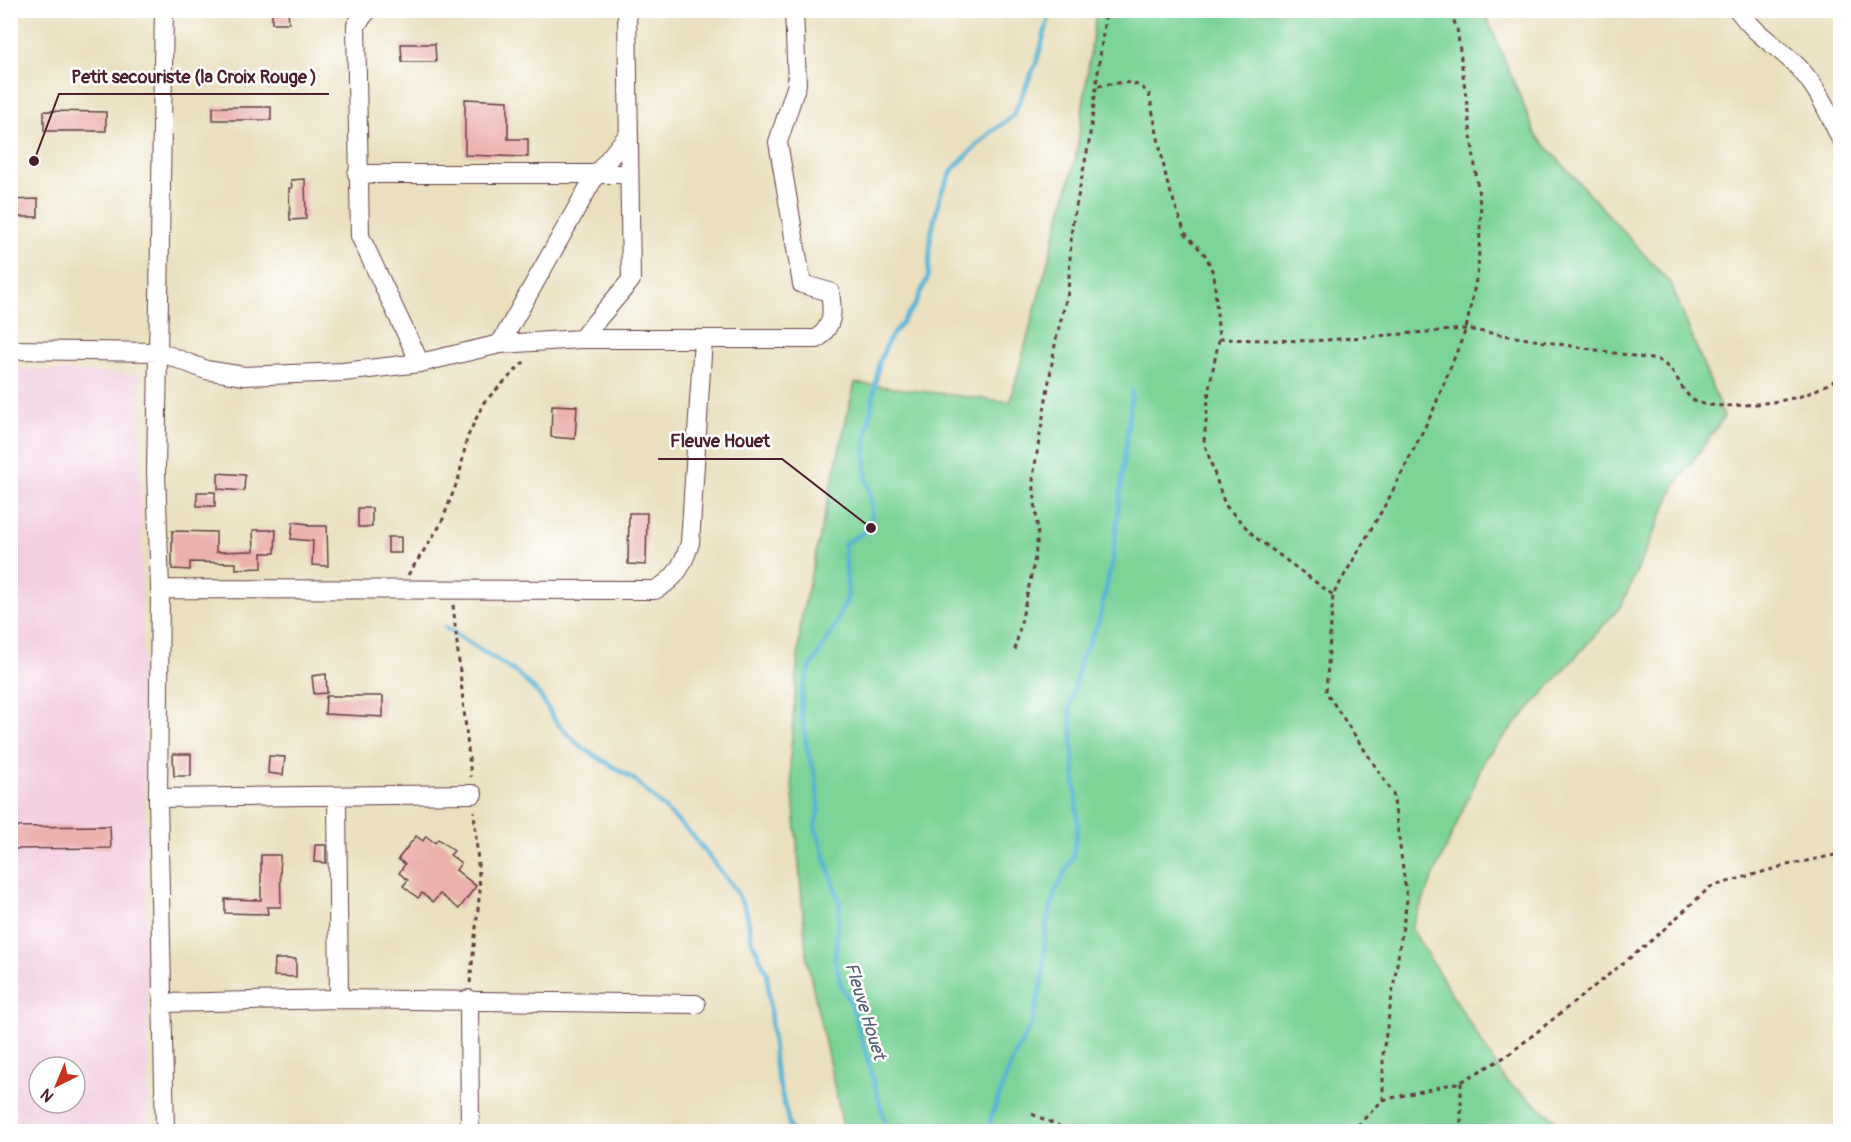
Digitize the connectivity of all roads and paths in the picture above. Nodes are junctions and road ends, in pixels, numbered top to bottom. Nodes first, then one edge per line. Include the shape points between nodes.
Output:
1 (164, 10) edge
2 (368, 10) edge
3 (627, 10) edge
4 (794, 10) edge
5 (1106, 10) edge
6 (1449, 10) edge
7 (1738, 10) edge
8 (1098, 86) junction
9 (628, 135) junction
10 (1840, 138) edge
11 (357, 174) junction
12 (629, 174) junction
13 (595, 176) junction
14 (1466, 329) junction
15 (581, 339) junction
16 (703, 339) junction
17 (1219, 339) junction
18 (543, 343) junction
19 (500, 344) junction
20 (10, 350) edge
21 (160, 352) junction
22 (420, 363) junction
23 (1840, 378) edge
24 (160, 589) junction
25 (397, 591) junction
26 (1333, 595) junction
27 (1015, 650) dead end
28 (473, 794) dead end
29 (337, 796) junction
30 (158, 798) junction
31 (1840, 854) edge
32 (339, 999) junction
33 (469, 999) junction
34 (164, 1003) junction
35 (696, 1004) dead end
36 (1461, 1082) junction
37 (1383, 1100) junction
38 (1032, 1114) dead end
39 (165, 1131) edge
40 (470, 1131) edge
41 (1072, 1131) edge
42 (1351, 1131) edge
43 (1461, 1131) edge

1 - 21 street
2 - 11 street via 356,25
3 - 9 street
4 - 16 street via 797,84 778,142 802,284 830,292 834,315 817,339
5 - 8 path
6 - 14 path via 1457,28 1481,212 1478,270
7 - 10 street via 1813,85
8 - 17 path via 1131,81 1149,94 1167,182 1185,233 1206,256 1214,276
8 - 27 path via 1072,226 1068,292 1037,445 1033,477 1038,536
9 - 12 street
9 - 13 street
11 - 13 street
11 - 22 street via 360,236
12 - 13 street
12 - 15 street via 631,280
13 - 19 street
14 - 17 path via 1313,341
14 - 23 path via 1658,360 1677,375 1688,395 1704,404 1740,405 1794,398
14 - 26 path via 1432,413
15 - 16 street
15 - 18 street
16 - 25 street via 690,543 683,565 669,582 655,590
17 - 26 path via 1204,442 1225,505 1255,537
18 - 19 street
18 - 25 path via 484,402 467,438 459,477 441,524
19 - 22 street
20 - 21 street
21 - 22 street via 206,370 244,376 343,372
21 - 24 street via 156,472
24 - 25 street
24 - 30 street
26 - 37 path via 1326,692 1393,793 1407,900 1383,1053
28 - 29 street
29 - 30 street
29 - 32 street
30 - 34 street
31 - 36 path via 1710,887 1651,941 1508,1055
32 - 33 street
32 - 34 street
33 - 35 street
33 - 40 street
34 - 39 street
36 - 37 path
36 - 43 path
37 - 42 path
38 - 41 path

